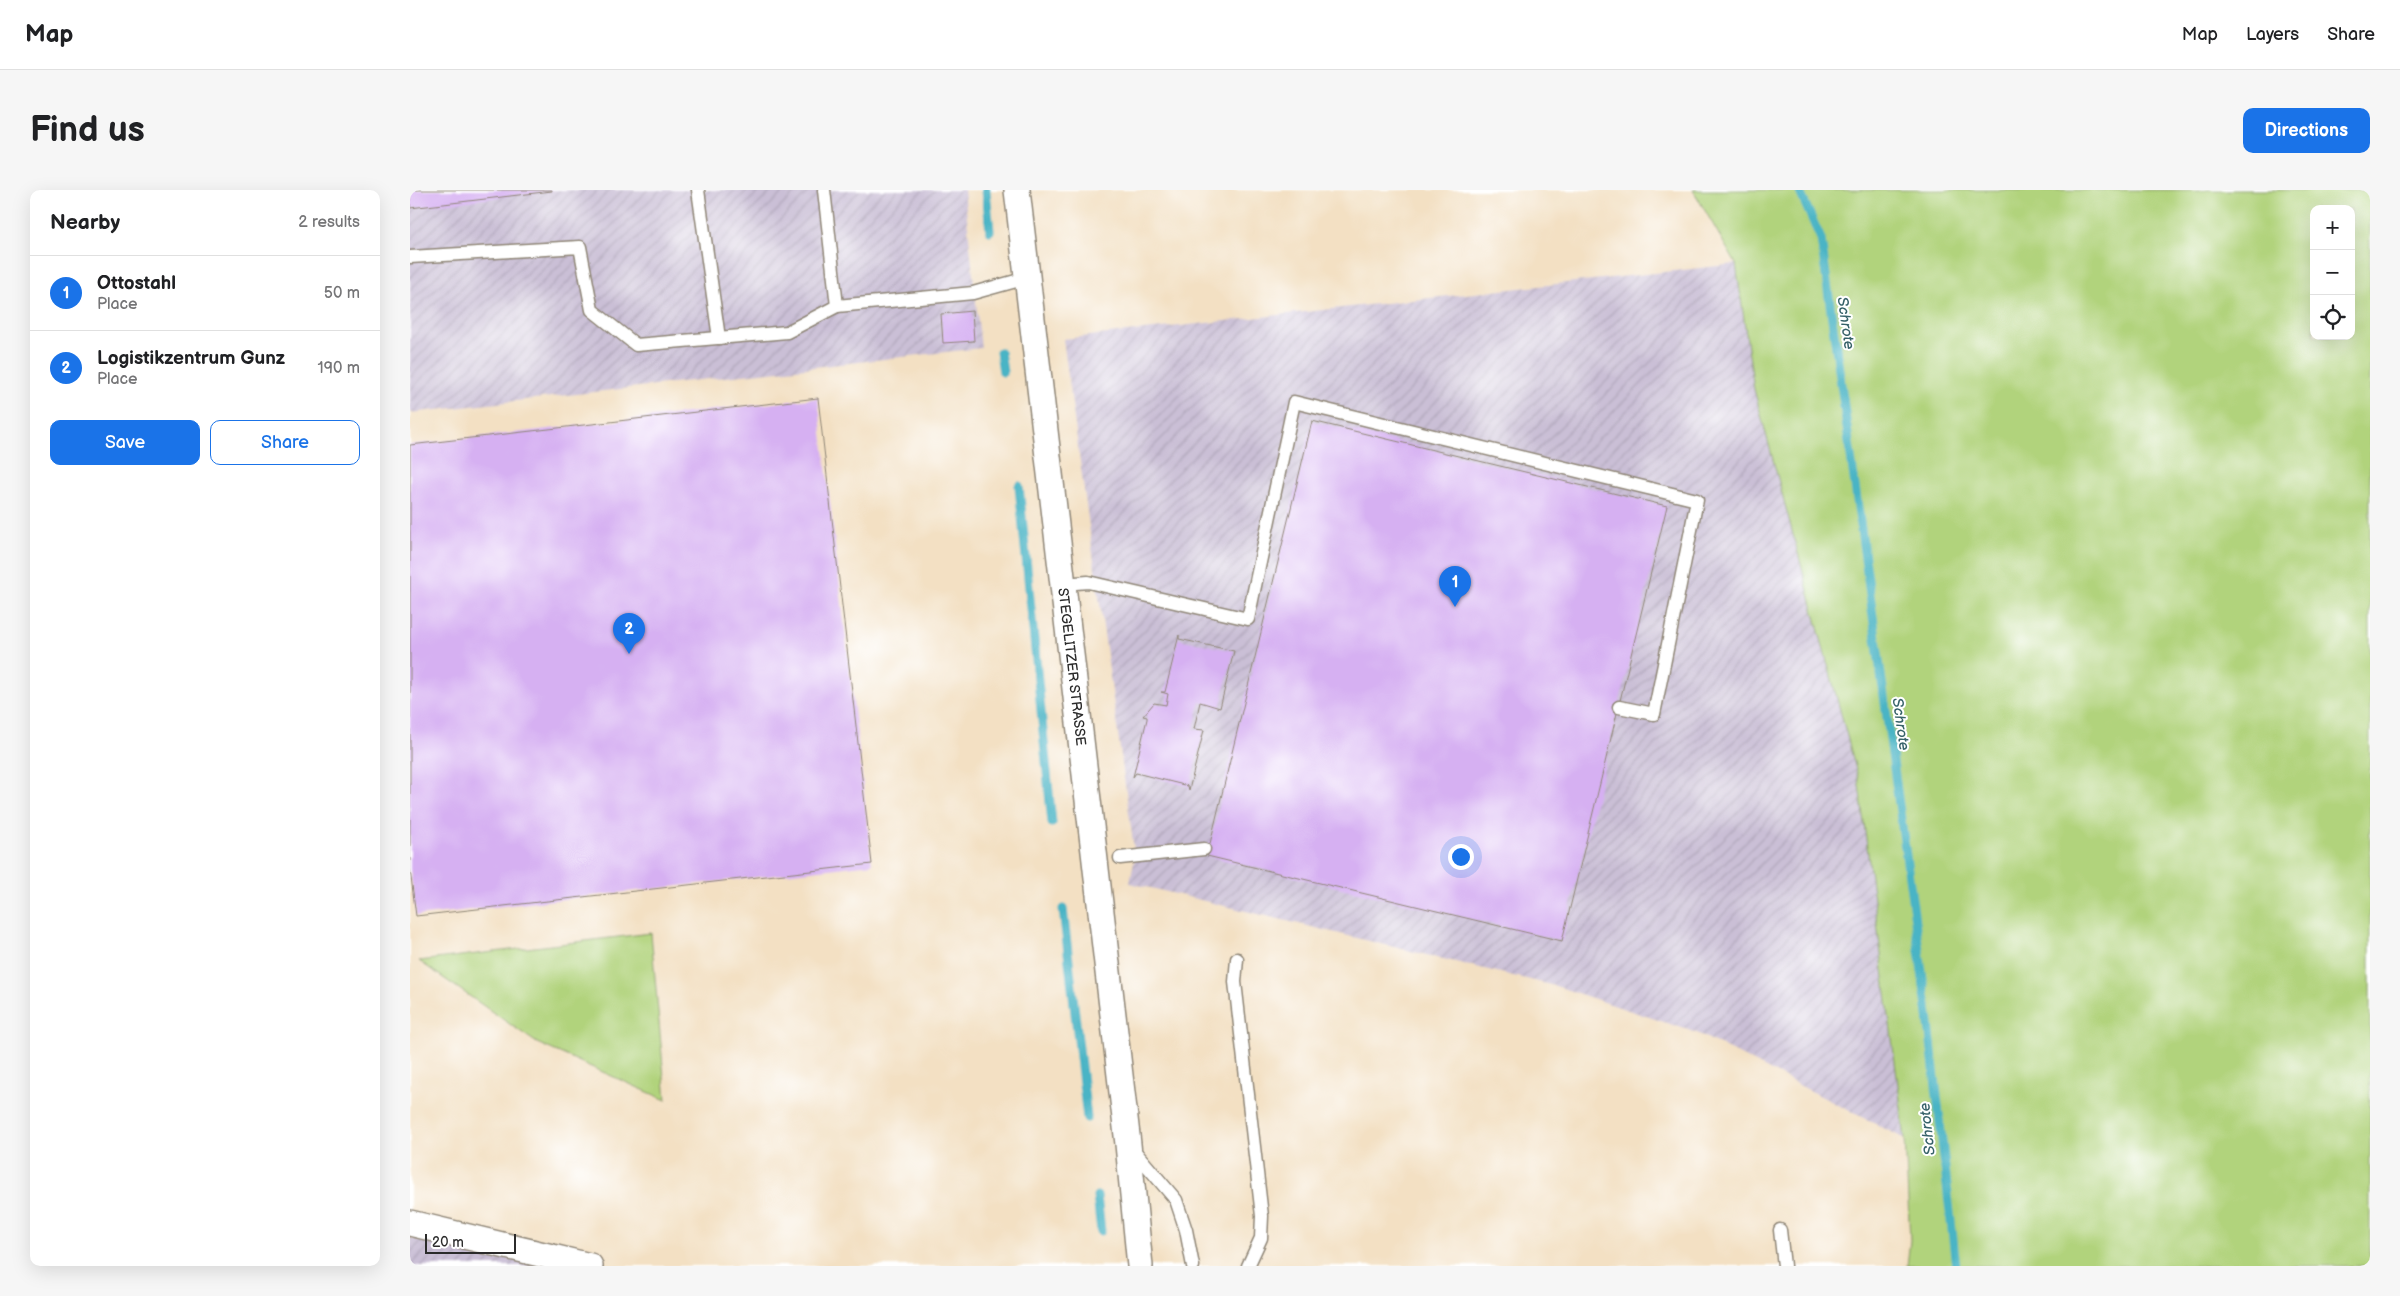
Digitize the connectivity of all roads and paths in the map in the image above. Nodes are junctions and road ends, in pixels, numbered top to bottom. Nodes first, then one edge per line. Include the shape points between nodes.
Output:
1 (698, 190) edge
2 (824, 190) edge
3 (1017, 190) edge
4 (410, 257) edge
5 (1027, 278) junction
6 (837, 306) junction
7 (719, 338) junction
8 (1063, 584) junction
9 (1619, 707) dead end
10 (1204, 849) dead end
11 (1120, 858) dead end
12 (1237, 959) dead end
13 (1128, 1144) junction
14 (410, 1223) edge
15 (1780, 1230) dead end
16 (590, 1266) edge
17 (1140, 1266) edge
18 (1192, 1266) edge
19 (1248, 1266) edge
20 (1784, 1266) edge

1 - 7 lane
2 - 6 lane
3 - 5 street, STEGELITZER STRASSE
4 - 7 lane via 580,247 592,310 636,345
5 - 6 lane via 973,293
5 - 8 street, STEGELITZER STRASSE
6 - 7 lane via 788,332
8 - 9 lane via 1088,582 1248,619 1294,402 1697,500 1654,714
8 - 13 street, STEGELITZER STRASSE
10 - 11 lane
12 - 19 lane via 1235,982 1262,1216 1261,1238
13 - 17 street, STEGELITZER STRASSE
13 - 18 lane via 1176,1200 1186,1230
14 - 16 street
15 - 20 lane

